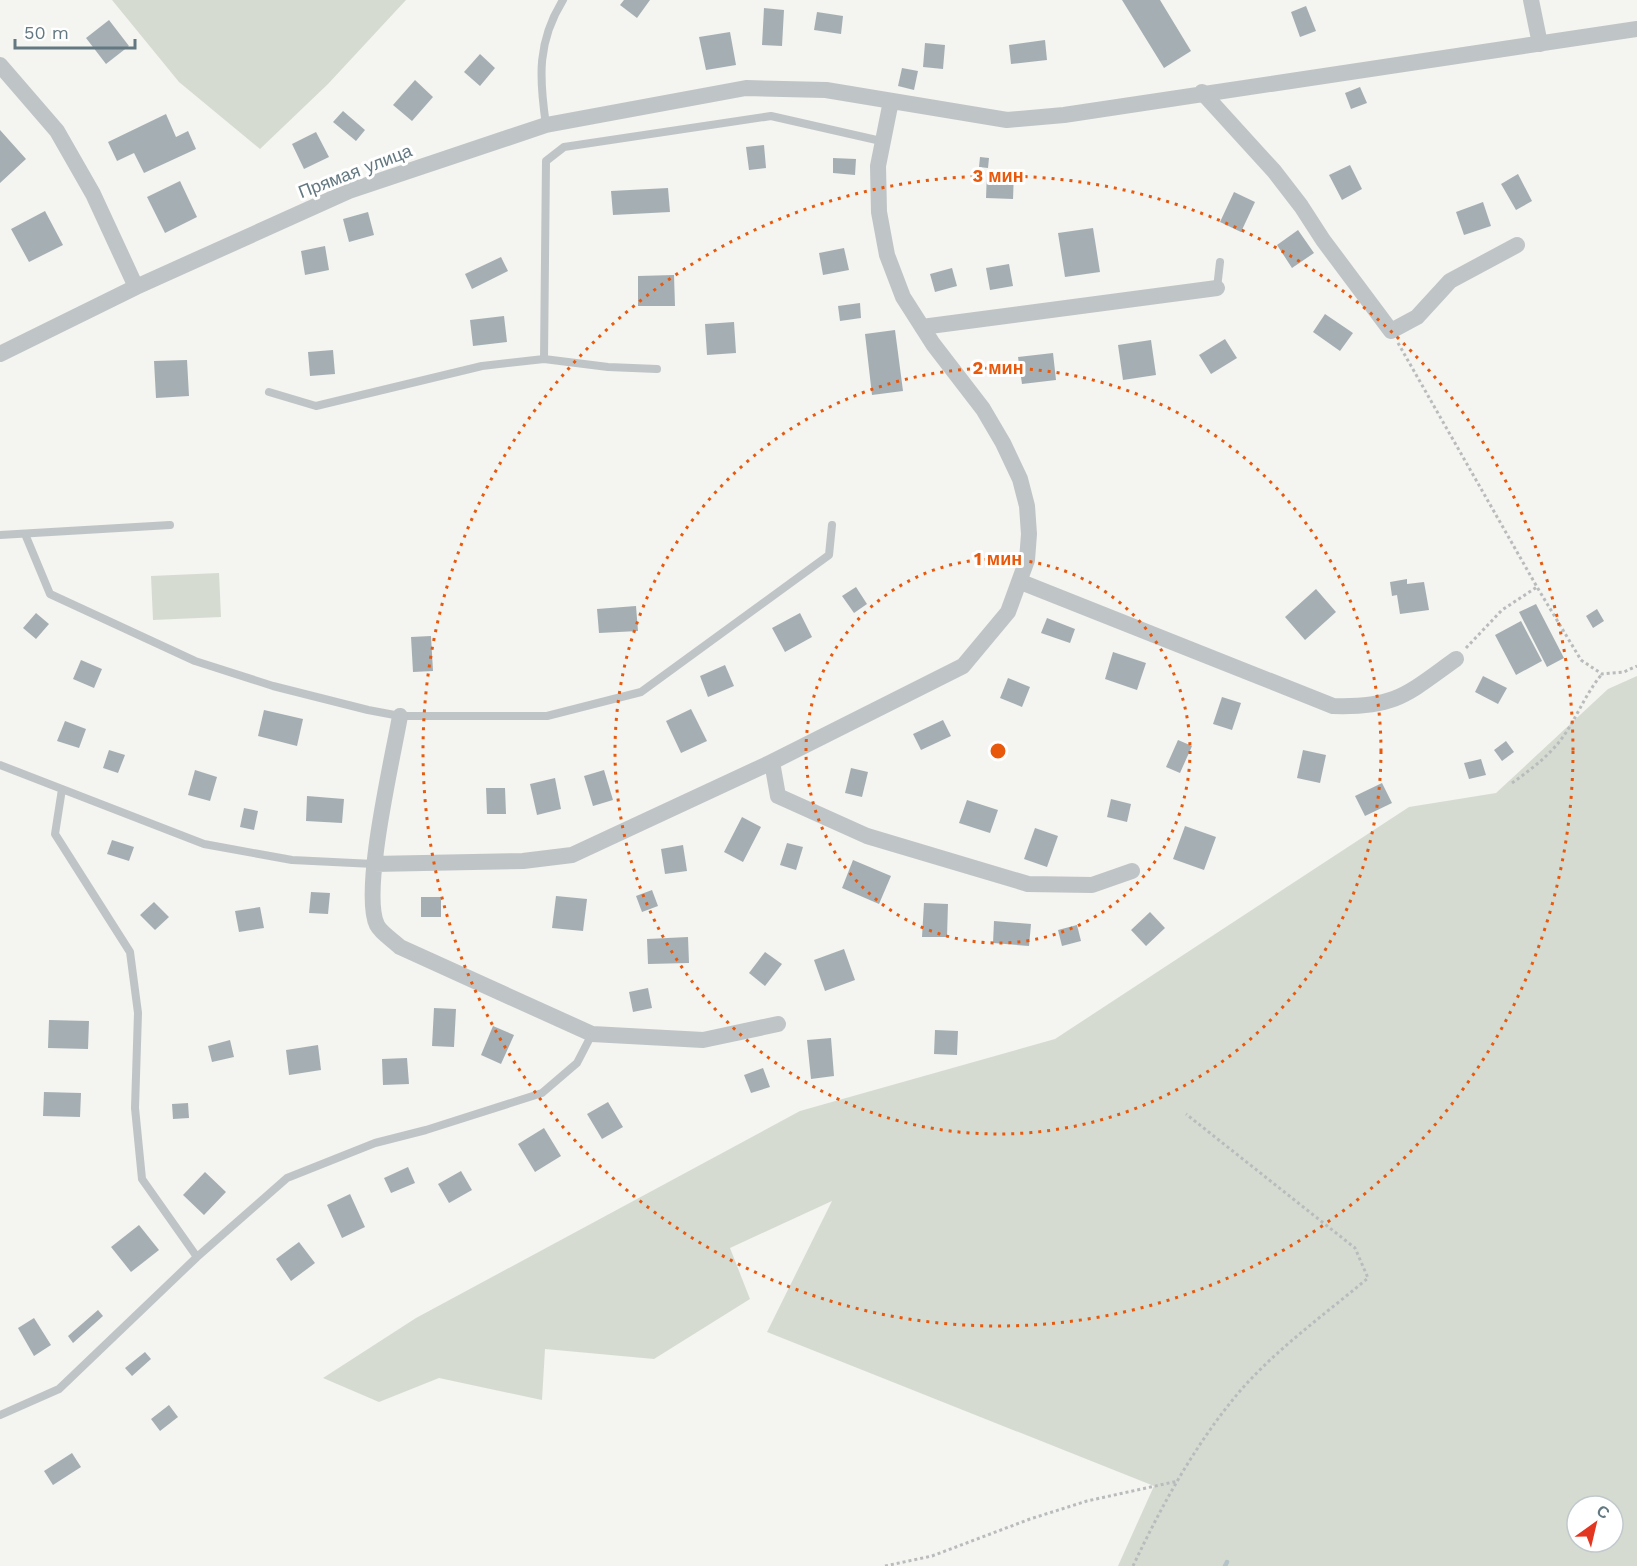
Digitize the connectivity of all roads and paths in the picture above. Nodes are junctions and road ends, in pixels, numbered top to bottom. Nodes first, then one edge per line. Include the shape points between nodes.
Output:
1 (563, 0) edge
2 (1531, 0) edge
3 (1637, 29) edge
4 (1540, 44) junction
5 (0, 65) edge
6 (1202, 92) junction
7 (891, 101) junction
8 (546, 124) junction
9 (881, 141) junction
10 (1517, 245) dead end
11 (1220, 262) dead end
12 (136, 287) junction
13 (1217, 288) joint
14 (922, 327) junction
15 (1391, 331) junction
16 (0, 354) edge
17 (543, 359) junction
18 (657, 369) dead end
19 (269, 392) dead end
20 (170, 525) dead end
21 (832, 525) dead end
22 (25, 534) junction
23 (0, 535) edge
24 (1021, 582) junction
25 (1537, 587) junction
26 (1456, 659) joint
27 (1637, 666) edge
28 (1602, 674) junction
29 (400, 716) junction
30 (772, 762) junction
31 (0, 765) edge
32 (1512, 783) dead end
33 (62, 789) junction
34 (374, 864) junction
35 (1132, 871) dead end
36 (778, 1024) dead end
37 (592, 1034) junction
38 (1186, 1114) dead end
39 (196, 1257) junction
40 (0, 1415) edge
41 (1178, 1480) junction
42 (885, 1566) edge
43 (1133, 1566) edge

1 - 8 lane via 551,21 542,51 540,84
2 - 4 street
3 - 4 street, Прямая улица
4 - 6 street, Прямая улица
5 - 12 street via 57,131 93,194
6 - 7 street, Прямая улица via 1064,115 1007,120
6 - 15 street via 1274,171
7 - 8 street, Прямая улица via 826,90 746,88
7 - 9 street
8 - 12 street, Прямая улица via 349,191
9 - 14 street via 879,212 887,255 903,297
9 - 17 lane via 771,116 564,147 546,161
10 - 15 street via 1450,281 1417,317
11 - 13 lane
12 - 16 street, Прямая улица
13 - 14 street
14 - 24 street via 983,410 1020,479 1029,534
15 - 25 path
17 - 18 lane
17 - 19 lane via 482,366 316,406
20 - 22 lane
21 - 29 lane via 829,555 641,692 547,716
22 - 23 lane
22 - 29 lane via 50,594 195,661 273,686
24 - 26 street via 1333,706 1382,704 1408,694
24 - 30 street via 1008,612 963,666
25 - 26 path via 1502,610
25 - 28 path via 1581,660
27 - 28 path
28 - 32 path via 1588,690 1567,732 1540,764
29 - 34 street
30 - 34 street via 572,855 523,861
30 - 35 street via 778,796 867,836 1028,884 1092,885
31 - 33 lane
33 - 34 lane via 204,844 292,860
33 - 39 lane via 55,834 130,952 138,1013 135,1108 142,1179
34 - 37 street via 371,897 377,925 400,947
36 - 37 street via 703,1040
37 - 39 lane via 577,1063 542,1093 375,1143 287,1178
38 - 41 path via 1355,1248 1368,1278 1280,1352 1235,1396
39 - 40 lane via 59,1389
41 - 42 path via 1030,1519 932,1556
41 - 43 path

